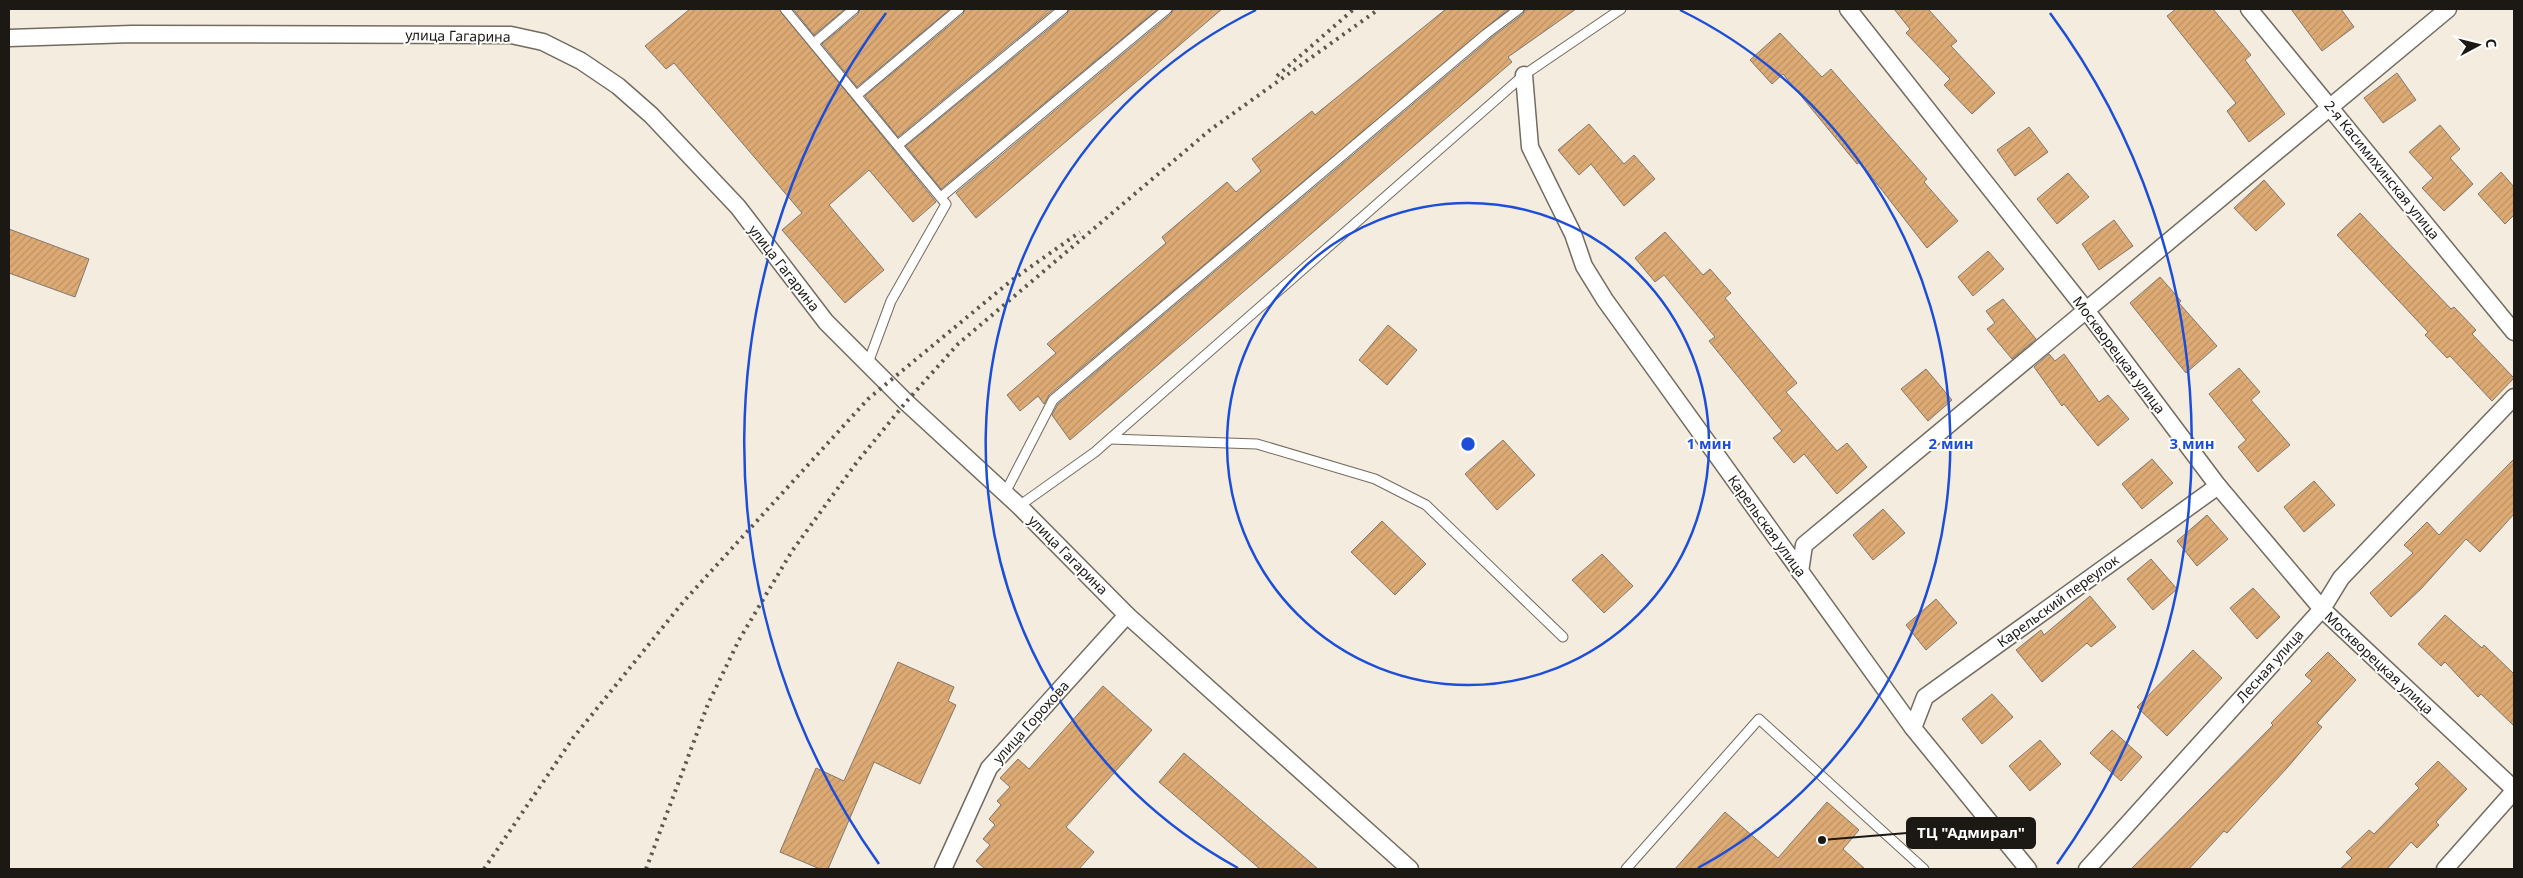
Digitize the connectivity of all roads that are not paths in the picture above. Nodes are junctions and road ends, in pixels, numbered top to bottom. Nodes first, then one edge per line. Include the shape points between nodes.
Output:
1 (785, 9) edge
2 (854, 9) edge
3 (959, 9) edge
4 (1063, 9) edge
5 (1167, 9) edge
6 (1519, 9) edge
7 (1621, 9) edge
8 (1848, 9) edge
9 (2249, 9) edge
10 (2448, 9) edge
11 (9, 38) edge
12 (814, 43) junction
13 (1524, 75) junction
14 (857, 95) junction
15 (2330, 106) junction
16 (898, 145) junction
17 (940, 197) junction
18 (2086, 310) junction
19 (2514, 332) edge
20 (868, 363) junction
21 (2514, 397) edge
22 (1110, 439) junction
23 (2218, 486) junction
24 (1005, 493) junction
25 (1019, 506) junction
26 (1800, 572) junction
27 (2322, 609) junction
28 (1127, 615) junction
29 (1562, 637) dead end
30 (1913, 728) junction
31 (2514, 790) edge
32 (943, 869) edge
33 (1410, 869) edge
34 (1626, 869) edge
35 (1924, 869) edge
36 (2028, 869) edge
37 (2087, 869) edge
38 (2445, 869) edge

1 - 12 lane
2 - 12 lane
3 - 14 lane
4 - 16 lane
5 - 17 lane
6 - 24 lane via 1053,400
7 - 13 lane
8 - 18 street, Москворецкая улица
9 - 15 street, 2-я Касимихинская улица
10 - 15 street
11 - 20 street, улица Гагарина via 132,34 470,34 511,35 543,42 581,61 618,86 651,115 738,207 826,322
12 - 14 lane
13 - 22 lane
13 - 26 street, Карельская улица via 1530,146 1573,234 1584,266
14 - 16 lane
15 - 18 street
15 - 19 street, 2-я Касимихинская улица
16 - 17 lane
17 - 20 lane via 946,204 891,301
18 - 23 street, Москворецкая улица
18 - 26 street via 1804,546
20 - 24 street, улица Гагарина
21 - 27 street, Лесная улица via 2341,578
22 - 25 lane
22 - 29 lane via 1257,444 1375,478 1426,504
23 - 27 street, Москворецкая улица
23 - 30 street, Карельский переулок via 1925,697
24 - 25 street, улица Гагарина
25 - 28 street, улица Гагарина
26 - 30 street, Карельская улица
27 - 31 street, Москворецкая улица
27 - 37 street, Лесная улица
28 - 32 street, улица Горохова via 989,768
28 - 33 street, улица Гагарина
30 - 36 street, Карельская улица
31 - 38 street
34 - 35 lane via 1759,719

